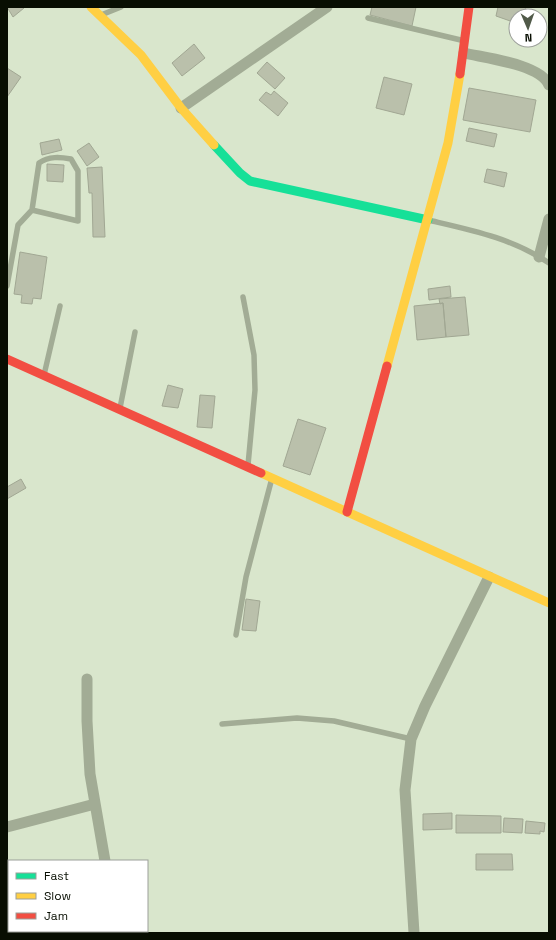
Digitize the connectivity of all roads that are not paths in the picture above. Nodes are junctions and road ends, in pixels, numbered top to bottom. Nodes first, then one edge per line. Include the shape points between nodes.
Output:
1 (90, 7) edge
2 (121, 7) edge
3 (327, 7) edge
4 (469, 7) edge
5 (100, 16) junction
6 (368, 18) dead end
7 (465, 41) junction
8 (464, 53) junction
9 (549, 85) edge
10 (181, 108) junction
11 (32, 210) junction
12 (549, 219) edge
13 (428, 220) junction
14 (539, 257) junction
15 (549, 263) edge
16 (7, 286) edge
17 (243, 297) dead end
18 (60, 306) dead end
19 (135, 332) dead end
20 (7, 359) edge
21 (44, 375) junction
22 (120, 410) junction
23 (248, 467) junction
24 (272, 478) junction
25 (347, 512) junction
26 (489, 577) junction
27 (549, 604) edge
28 (236, 635) dead end
29 (87, 679) dead end
30 (222, 724) dead end
31 (411, 739) junction
32 (96, 804) junction
33 (7, 827) edge
34 (106, 860) edge
35 (414, 933) edge

1 - 5 street
2 - 5 lane
3 - 10 street
4 - 7 street
5 - 10 street via 141,55
6 - 7 lane
7 - 8 street
8 - 9 street via 527,67 546,78
8 - 13 street via 448,143
10 - 13 street via 250,181
11 - 11 lane via 78,221 78,172 71,158 45,159 39,163
11 - 16 lane via 18,226
12 - 14 street
13 - 14 lane via 496,236
13 - 25 street
14 - 15 lane
17 - 23 lane via 254,355 255,390
18 - 21 lane
19 - 22 lane
20 - 21 street
21 - 22 street
22 - 23 street
23 - 24 street
24 - 25 street
24 - 28 lane via 246,577
25 - 26 street
26 - 27 street
26 - 31 street via 424,706
29 - 32 street via 90,766
30 - 31 lane via 297,718 334,721
31 - 35 street via 405,790
32 - 33 street
32 - 34 street

